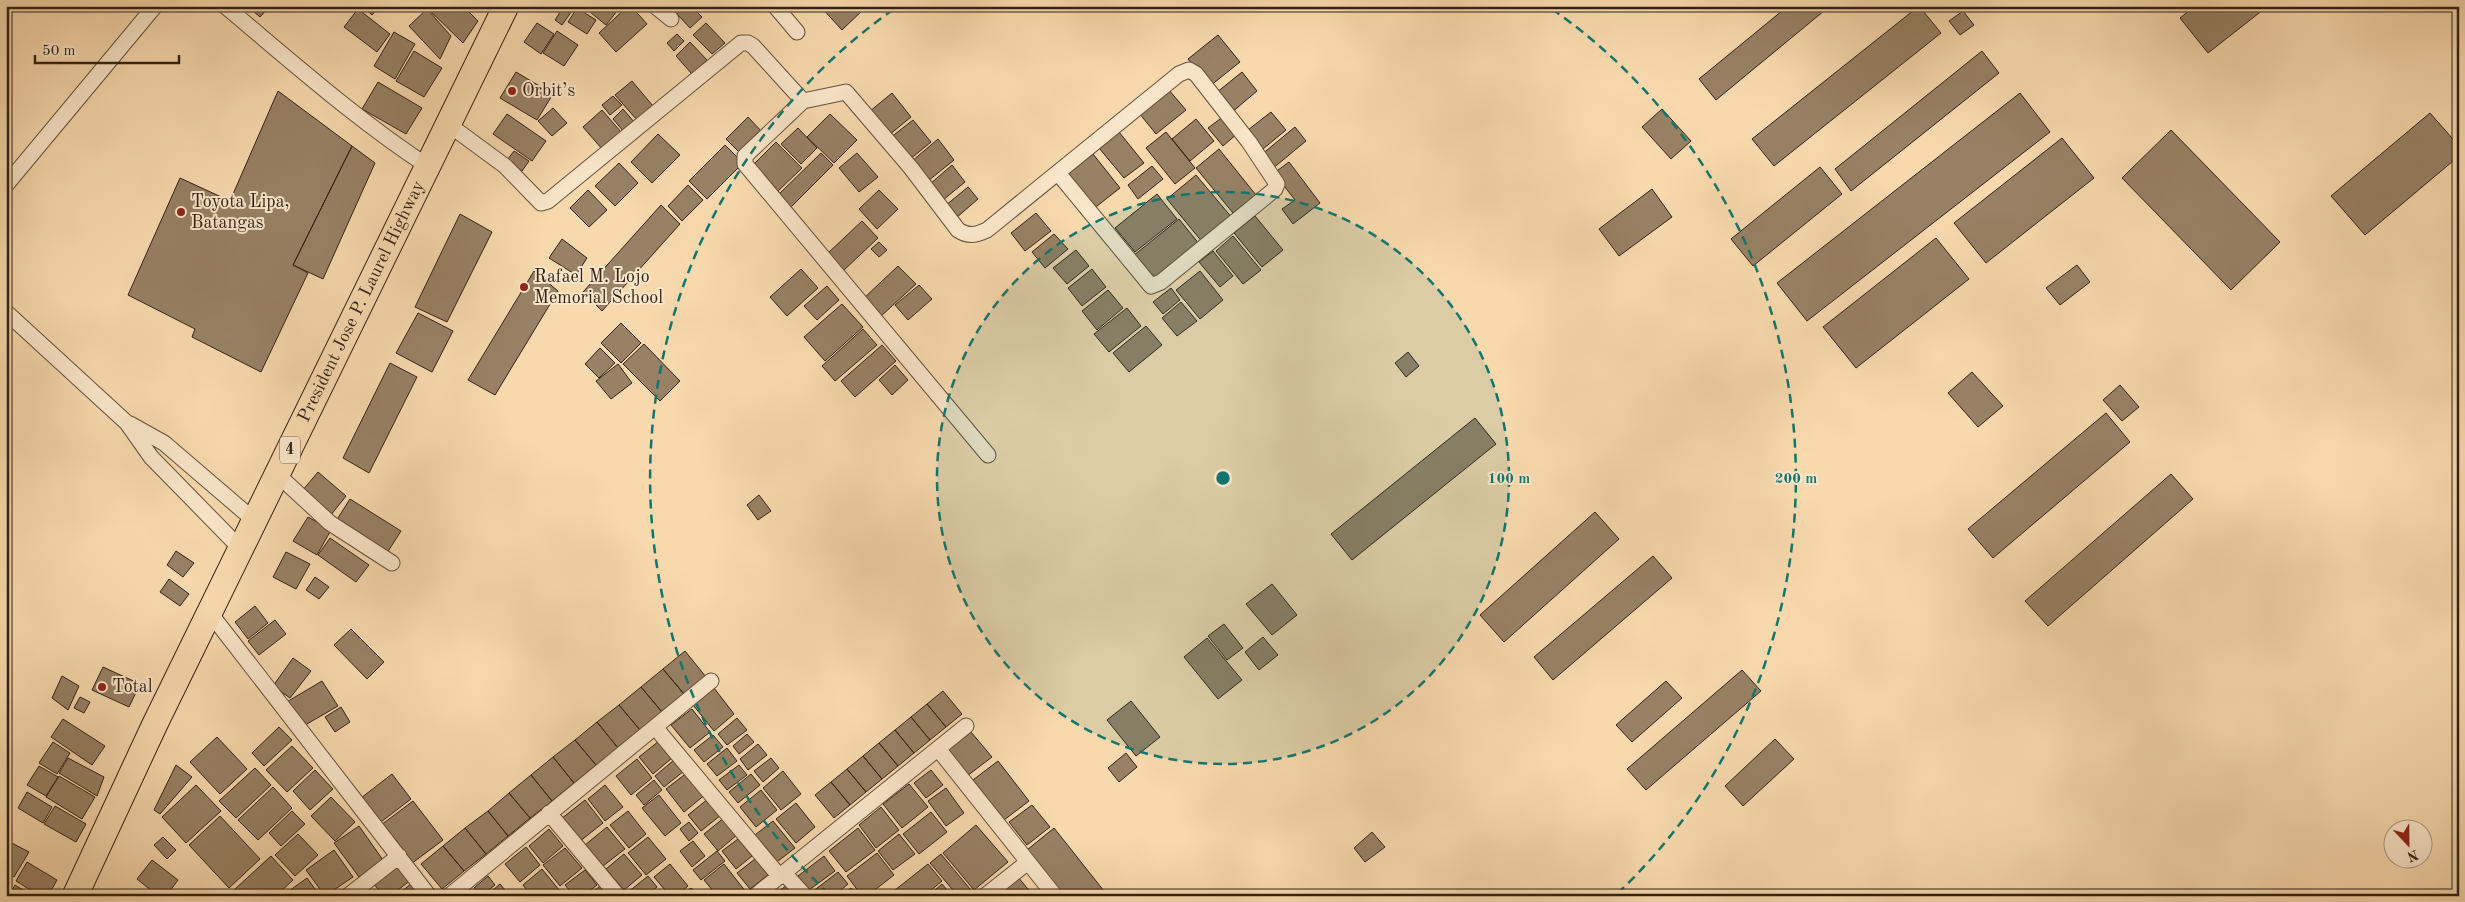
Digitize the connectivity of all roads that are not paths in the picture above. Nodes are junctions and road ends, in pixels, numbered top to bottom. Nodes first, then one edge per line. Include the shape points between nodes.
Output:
1 (155, 6) edge
2 (225, 6) edge
3 (506, 6) edge
4 (655, 6) edge
5 (775, 6) edge
6 (671, 19) dead end
7 (797, 32) dead end
8 (803, 101) junction
9 (448, 124) junction
10 (429, 167) junction
11 (1058, 173) junction
12 (6, 185) edge
13 (6, 312) edge
14 (127, 422) junction
15 (988, 455) dead end
16 (278, 475) junction
17 (256, 520) junction
18 (241, 549) junction
19 (392, 563) dead end
20 (210, 613) junction
21 (711, 681) dead end
22 (966, 726) dead end
23 (656, 727) junction
24 (939, 750) junction
25 (549, 814) junction
26 (399, 856) junction
27 (1028, 862) junction
28 (782, 875) junction
29 (75, 896) edge
30 (348, 896) edge
31 (430, 896) edge
32 (449, 896) edge
33 (618, 896) edge
34 (755, 896) edge
35 (805, 896) edge
36 (985, 896) edge
37 (1055, 896) edge

1 - 12 street
2 - 10 street via 300,70
3 - 9 highway, President Jose P. Laurel Highway / 4
4 - 6 street
5 - 7 street
8 - 9 street via 753,46 741,43 548,201 541,203 505,166
8 - 11 street via 846,92 911,168 958,230 966,235 987,230
8 - 15 street via 745,156 745,164
9 - 10 highway, President Jose P. Laurel Highway / 4
10 - 16 highway, President Jose P. Laurel Highway / 4
11 - 11 street via 1179,74 1189,70 1196,74 1249,142 1277,184 1210,244 1151,286
13 - 14 street
14 - 17 street via 164,443
14 - 18 street via 151,457
16 - 17 highway, President Jose P. Laurel Highway / 4
16 - 19 street via 330,523
17 - 18 highway, President Jose P. Laurel Highway / 4
18 - 20 highway, President Jose P. Laurel Highway / 4
20 - 26 street
20 - 29 highway, President Jose P. Laurel Highway / 4
21 - 23 street
22 - 24 street
23 - 25 street
23 - 28 street
24 - 27 street
24 - 28 street
25 - 32 street
25 - 33 street
26 - 30 street
26 - 31 street
27 - 36 street
27 - 37 street
28 - 34 street
28 - 35 street

